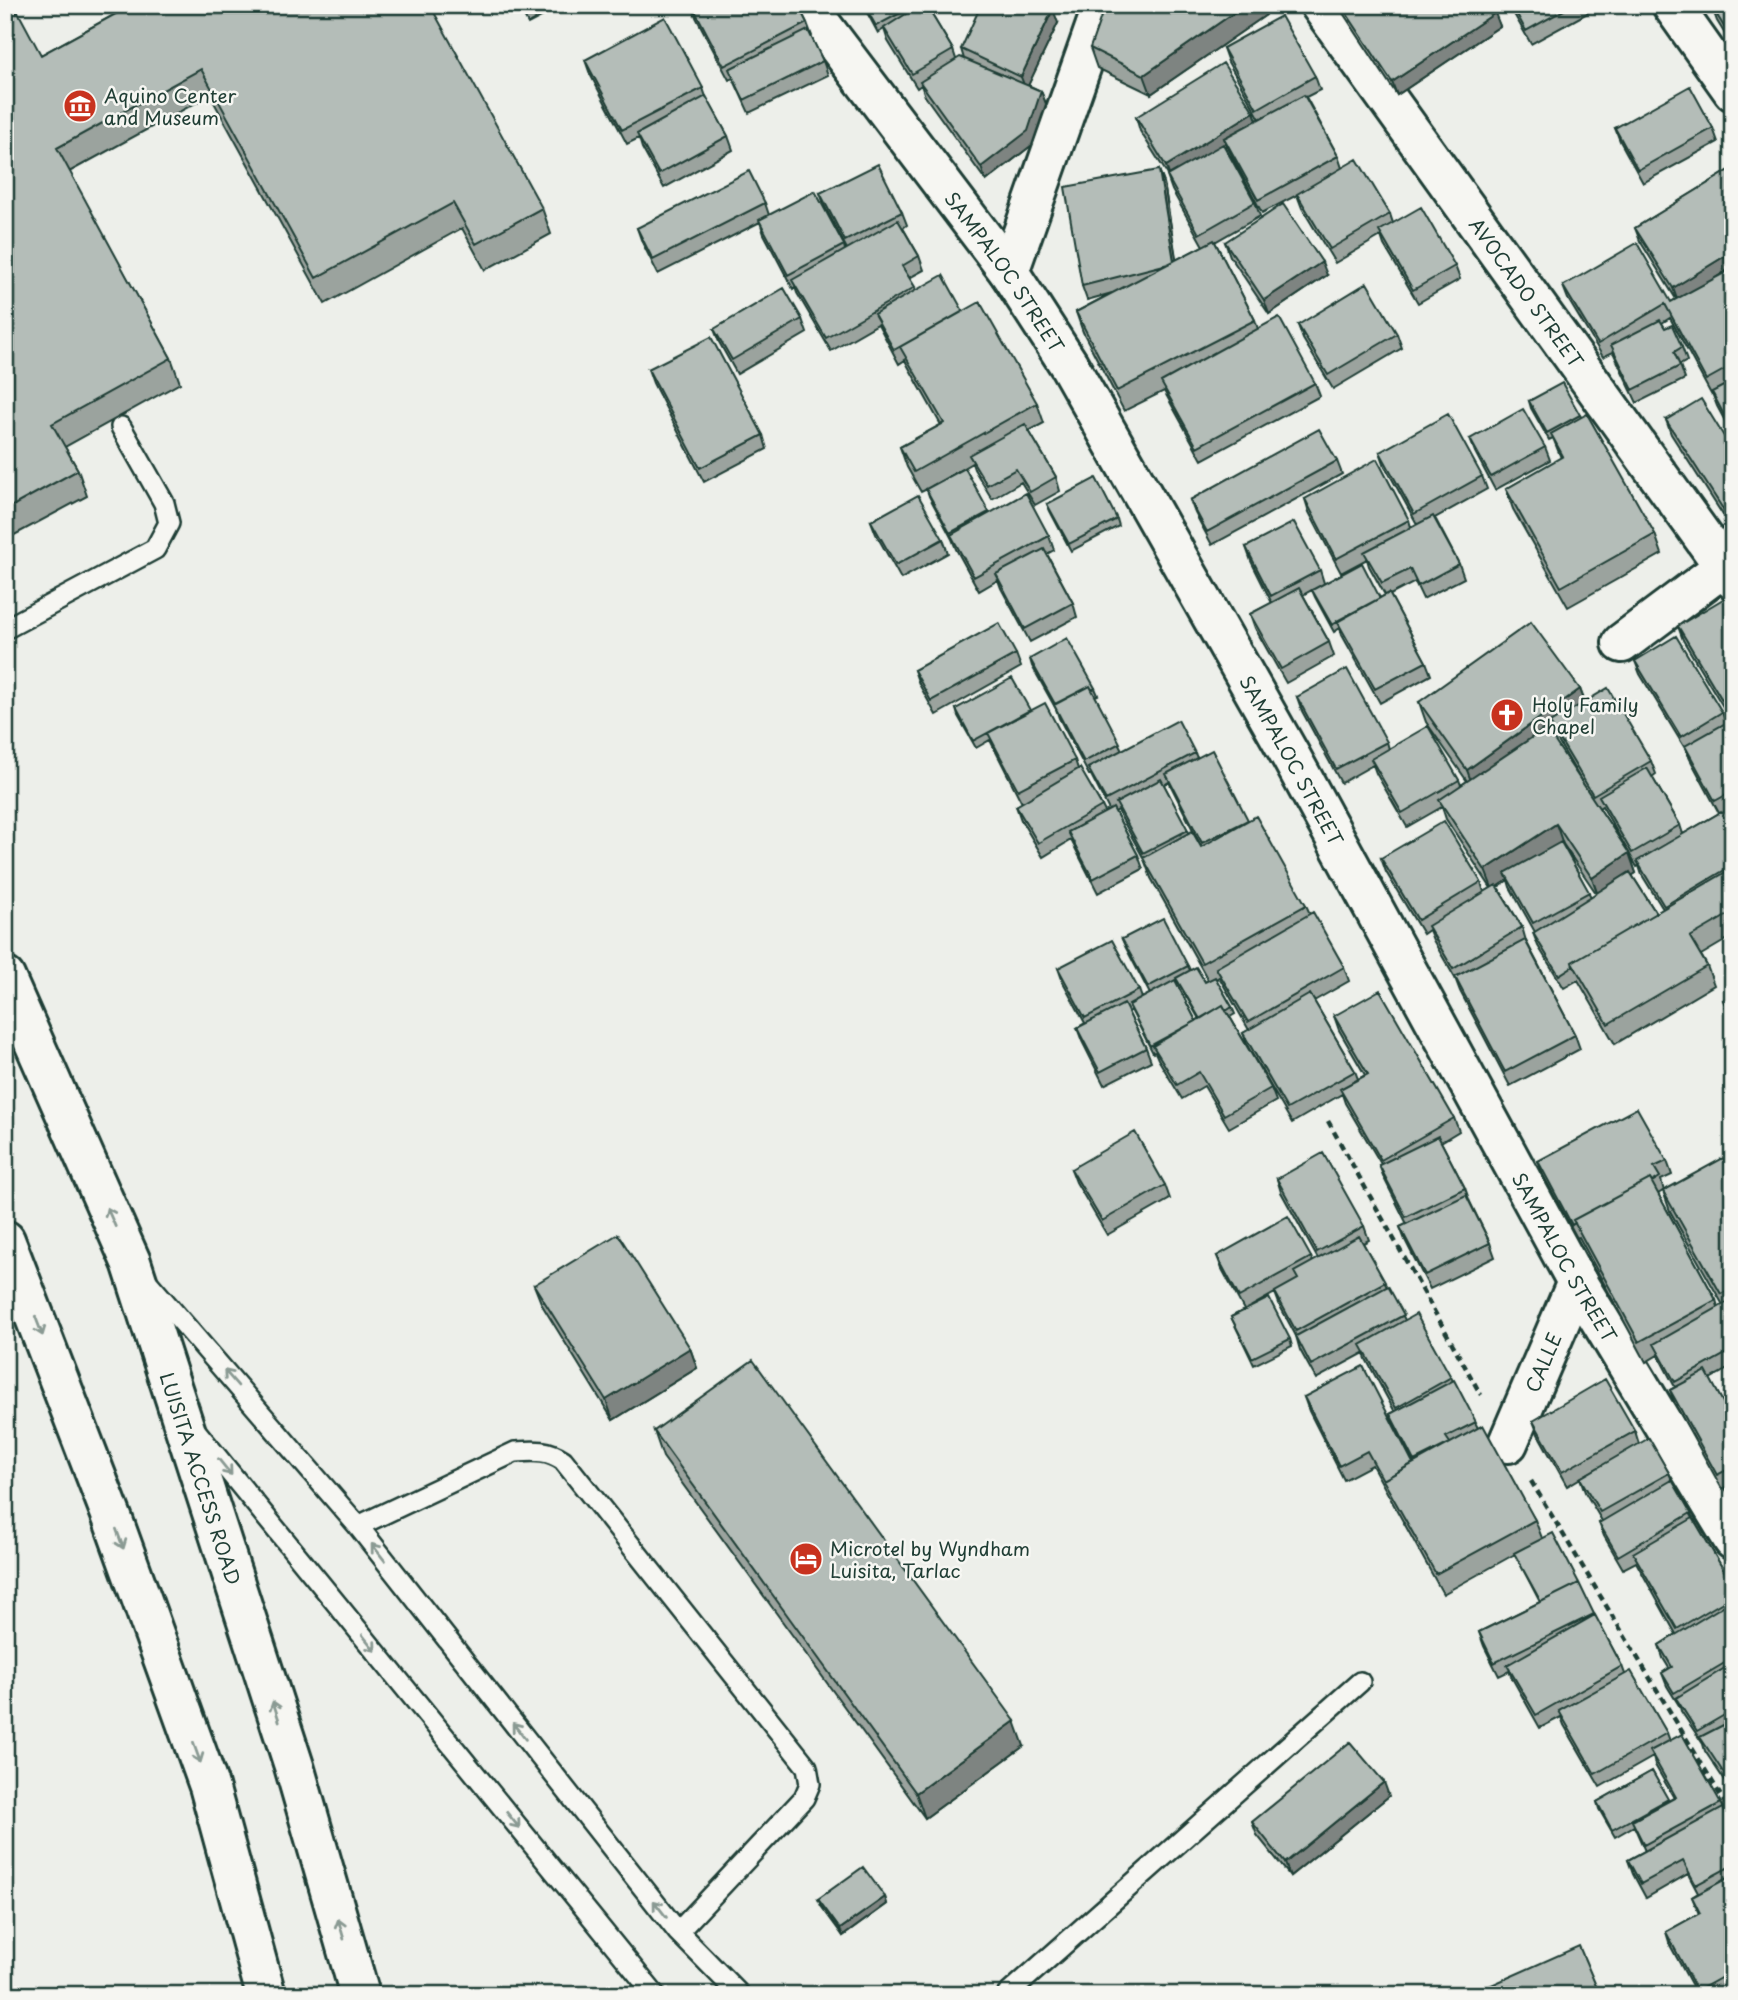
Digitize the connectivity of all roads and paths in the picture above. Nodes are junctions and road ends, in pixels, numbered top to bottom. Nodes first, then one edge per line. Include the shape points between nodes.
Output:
1 (809, 5) edge
2 (1103, 5) edge
3 (1320, 5) edge
4 (1672, 5) edge
5 (1733, 91) edge
6 (1009, 272) junction
7 (121, 427) edge
8 (1730, 569) edge
9 (5, 629) edge
10 (1622, 643) dead end
11 (5, 977) edge
12 (5, 1240) edge
13 (131, 1262) junction
14 (1577, 1282) junction
15 (182, 1414) junction
16 (1508, 1443) dead end
17 (358, 1526) junction
18 (1733, 1540) edge
19 (1360, 1682) dead end
20 (678, 1932) junction
21 (267, 1995) edge
22 (360, 1995) edge
23 (655, 1995) edge
24 (740, 1995) edge
25 (1007, 1995) edge

1 - 6 street, SAMPALOC STREET
2 - 6 street
3 - 8 street, AVOCADO STREET
4 - 5 street
6 - 14 street, SAMPALOC STREET via 1069,365 1277,732
7 - 9 lane via 164,503 169,523 155,550
8 - 10 street
13 -> 11 street, LUISITA ACCESS ROAD
12 -> 21 street via 209,1786
13 - 15 street, LUISITA ACCESS ROAD
17 -> 13 lane
14 - 16 street, CALLE
14 - 18 street, SAMPALOC STREET
22 -> 15 street, LUISITA ACCESS ROAD via 294,1766
15 -> 23 lane
20 -> 17 lane
17 - 20 lane via 514,1452 553,1453 807,1767 810,1784 804,1798
19 - 25 lane
20 - 24 lane

